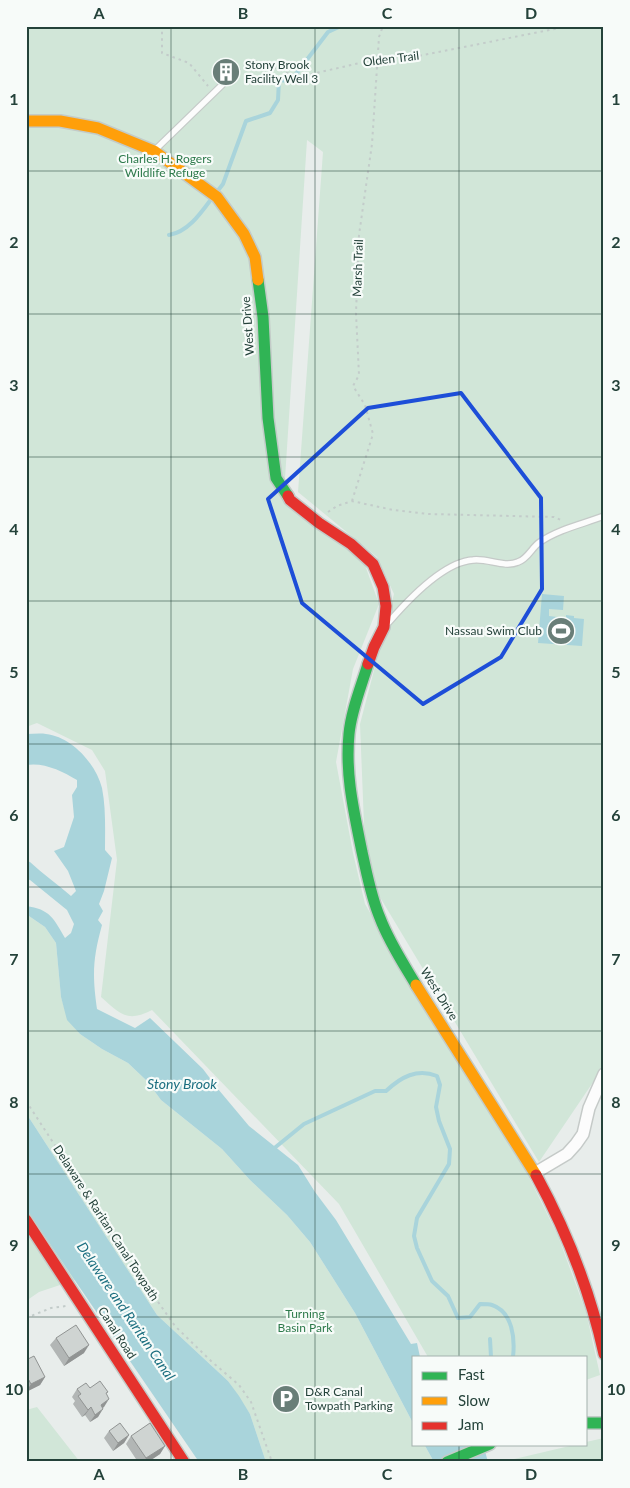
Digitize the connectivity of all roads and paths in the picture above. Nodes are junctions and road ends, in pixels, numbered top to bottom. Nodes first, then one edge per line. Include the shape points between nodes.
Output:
1 (165, 26) edge
2 (383, 26) edge
3 (570, 26) edge
4 (377, 59) junction
5 (222, 85) joint
6 (214, 94) junction
7 (26, 121) edge
8 (154, 151) junction
9 (352, 501) junction
10 (604, 516) edge
11 (319, 523) junction
12 (574, 527) junction
13 (384, 627) junction
14 (604, 1074) edge
15 (26, 1101) edge
16 (536, 1173) junction
17 (26, 1220) edge
18 (83, 1307) junction
19 (26, 1318) edge
20 (604, 1354) edge
21 (588, 1423) edge
22 (604, 1424) edge
23 (485, 1446) edge
24 (184, 1462) edge
25 (272, 1462) edge
26 (447, 1462) edge

1 - 6 path via 162,53 189,63
2 - 4 path, Marsh Trail
3 - 4 path, Olden Trail via 412,57
4 - 5 path, Olden Trail via 299,77 255,61 234,72
4 - 9 path, Marsh Trail via 372,144 359,235 356,312 359,375 353,386 365,405 373,434
5 - 6 lane
6 - 8 lane
7 - 8 street, West Drive via 60,121 98,128
8 - 11 street, West Drive via 214,195 244,234 256,256 268,418 276,478 290,500
9 - 11 path via 337,506
9 - 12 path via 429,514 554,517
10 - 12 lane, West Drive
11 - 13 street, West Drive via 351,544 373,564 383,587 386,606
12 - 13 lane, West Drive via 538,543 519,562 507,564 473,560 454,565 437,576
13 - 16 street, West Drive via 357,698 349,733 348,779 371,892 395,951
14 - 16 street via 589,1108 583,1134 567,1154
15 - 25 path, Delaware & Raritan Canal Towpath via 163,1311 239,1385 251,1402
16 - 20 street, West Drive via 575,1256 589,1294
17 - 18 street, Canal Road
18 - 19 path via 51,1308
18 - 24 street, Canal Road
21 - 22 street
23 - 26 street

